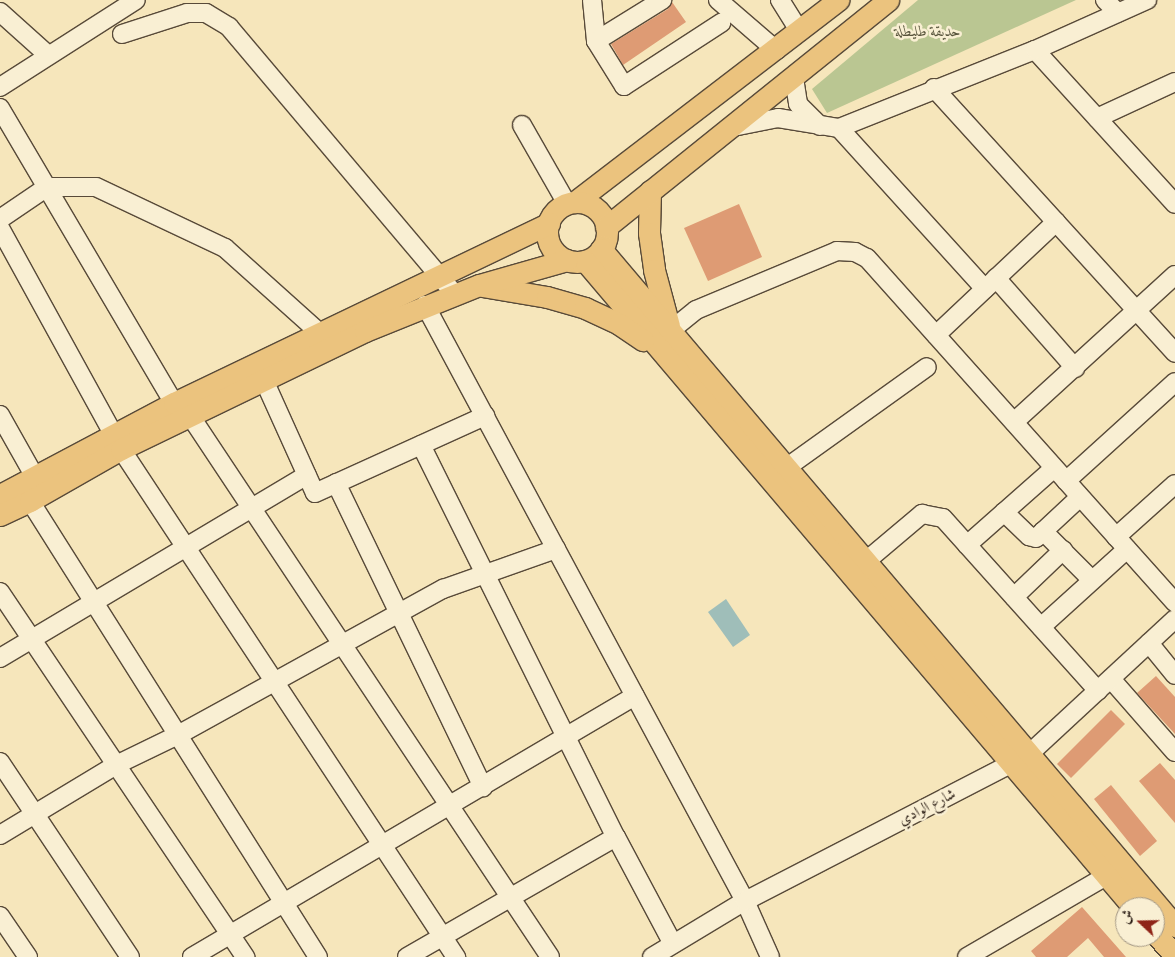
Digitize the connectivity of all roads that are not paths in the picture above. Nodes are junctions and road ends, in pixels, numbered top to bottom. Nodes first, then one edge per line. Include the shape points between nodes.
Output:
1 (136, 0) edge
2 (592, 0) edge
3 (662, 0) edge
4 (718, 0) edge
5 (780, 0) edge
6 (838, 0) edge
7 (888, 0) edge
8 (1105, 0) edge
9 (1147, 0) edge
10 (0, 12) edge
11 (1118, 13) junction
12 (721, 23) dead end
13 (799, 32) junction
14 (122, 34) dead end
15 (596, 41) junction
16 (776, 50) junction
17 (1035, 50) junction
18 (48, 55) junction
19 (794, 78) junction
20 (1175, 82) edge
21 (0, 87) edge
22 (934, 88) junction
23 (0, 108) edge
24 (1097, 118) junction
25 (522, 124) dead end
26 (820, 126) junction
27 (732, 127) junction
28 (839, 128) junction
29 (47, 187) junction
30 (650, 191) junction
31 (571, 203) junction
32 (1175, 204) edge
33 (0, 219) edge
34 (1056, 222) junction
35 (549, 223) junction
36 (606, 227) junction
37 (0, 228) edge
38 (585, 257) junction
39 (1175, 275) edge
40 (440, 277) junction
41 (991, 284) junction
42 (479, 285) junction
43 (455, 294) junction
44 (425, 305) junction
45 (1137, 310) junction
46 (670, 331) junction
47 (321, 334) junction
48 (936, 336) junction
49 (1175, 352) edge
50 (669, 359) junction
51 (927, 367) dead end
52 (1075, 368) junction
53 (263, 378) junction
54 (1175, 382) edge
55 (174, 403) junction
56 (0, 415) edge
57 (484, 416) junction
58 (191, 417) junction
59 (1014, 422) junction
60 (118, 442) junction
61 (420, 445) junction
62 (786, 468) junction
63 (1054, 468) junction
64 (307, 475) junction
65 (35, 477) junction
66 (1066, 481) junction
67 (336, 483) junction
68 (1175, 484) edge
69 (0, 495) edge
70 (1080, 497) junction
71 (30, 501) junction
72 (252, 507) junction
73 (1004, 512) junction
74 (0, 515) edge
75 (1043, 531) junction
76 (1121, 543) junction
77 (967, 545) junction
78 (185, 546) junction
79 (556, 549) junction
80 (1063, 550) junction
81 (865, 562) junction
82 (485, 573) junction
83 (1092, 580) junction
84 (0, 592) edge
85 (1014, 597) junction
86 (93, 601) junction
87 (1175, 603) edge
88 (399, 613) junction
89 (1175, 619) edge
90 (1041, 627) junction
91 (30, 637) junction
92 (1150, 643) junction
93 (342, 644) junction
94 (0, 658) edge
95 (1175, 675) edge
96 (1111, 679) junction
97 (274, 681) junction
98 (1098, 691) junction
99 (635, 696) junction
100 (178, 735) junction
101 (566, 737) junction
102 (1175, 752) edge
103 (1020, 760) junction
104 (0, 762) edge
105 (116, 765) junction
106 (483, 786) junction
107 (450, 806) junction
108 (35, 815) junction
109 (0, 835) edge
110 (616, 836) junction
111 (383, 846) junction
112 (1106, 876) junction
113 (511, 897) junction
114 (1124, 897) edge
115 (745, 902) junction
116 (285, 904) junction
117 (0, 916) edge
118 (1175, 926) edge
119 (229, 933) junction
120 (443, 936) junction
121 (673, 944) junction
122 (1165, 944) edge
123 (654, 956) edge
124 (1175, 956) edge
125 (28, 957) edge
126 (130, 957) edge
127 (192, 957) edge
128 (245, 957) edge
129 (318, 957) edge
130 (407, 957) edge
131 (456, 957) edge
132 (550, 957) edge
133 (770, 957) edge
134 (967, 957) edge

1 - 18 street
2 - 15 street
3 - 15 street
4 - 16 street
5 - 13 street
6 - 13 main road
7 - 19 main road
8 - 11 street
9 - 11 street
10 - 18 street
11 - 17 street
12 - 15 street via 624,86
13 - 16 main road
14 - 40 street via 187,13 206,12 219,19 320,131
16 - 31 main road
17 - 22 street
17 - 24 street
18 - 21 street
19 - 26 street via 798,104
19 - 27 main road
20 - 24 street
22 - 28 street
22 - 34 street
23 - 29 street
24 - 32 street
25 - 31 street
26 - 27 street via 778,118
26 - 28 street
27 - 30 main road
28 - 41 street
29 - 33 street
29 - 47 street via 96,187 225,248
29 - 55 street
30 - 36 main road
30 - 46 main road via 649,232 653,261
31 - 35 main road via 559,209
31 - 36 main road via 592,206 604,219
34 - 41 street
34 - 45 street
35 - 38 main road via 549,241 553,249
35 - 40 main road
36 - 38 main road
37 - 60 street
38 - 42 main road
38 - 46 main road
38 - 50 main road
39 - 45 street
40 - 43 street
40 - 47 main road
41 - 48 street
41 - 52 street
42 - 43 main road
42 - 50 main road via 547,297 585,308 619,324
43 - 44 main road
44 - 53 main road
44 - 57 street
45 - 49 street
45 - 52 street
46 - 48 street via 696,310 837,251 855,252 867,258
46 - 62 main road
47 - 55 main road
48 - 59 street
50 - 103 main road
51 - 62 street
52 - 59 street
53 - 58 main road
53 - 64 street
54 - 66 street
55 - 60 main road
56 - 65 street
57 - 61 street
57 - 79 street
58 - 60 main road
58 - 72 street
59 - 63 street
60 - 65 main road
60 - 71 main road
60 - 78 street
61 - 67 street
61 - 82 street
62 - 81 main road
63 - 66 street
63 - 73 street
64 - 67 street via 315,493
64 - 72 street
65 - 69 main road
66 - 70 street
67 - 88 street
68 - 76 street
70 - 75 street
70 - 76 street
71 - 74 main road
71 - 86 street
72 - 78 street
72 - 93 street
73 - 75 street via 1029,536 1036,538
73 - 77 street
75 - 80 street
76 - 83 street
76 - 87 street
77 - 81 street via 943,518 922,514
77 - 85 street
78 - 86 street
78 - 97 street
79 - 82 street
79 - 99 street
80 - 83 street
80 - 85 street
81 - 103 main road
82 - 88 street via 443,589
82 - 101 street
83 - 90 street
84 - 91 street
85 - 90 street
86 - 91 street
86 - 100 street
88 - 93 street
88 - 106 street
89 - 92 street, شارع الوادي
90 - 98 street
91 - 94 street
91 - 105 street
92 - 95 street
92 - 96 street, شارع الوادي
93 - 97 street
93 - 107 street
96 - 98 street, شارع الوادي
96 - 102 street
97 - 100 street
97 - 111 street
98 - 103 street, شارع الوادي
99 - 101 street
99 - 115 street
100 - 105 street
100 - 116 street
101 - 106 street
101 - 110 street
103 - 112 main road
103 - 115 street, شارع الوادي
103 - 118 main road
104 - 108 street
105 - 108 street
105 - 119 street
106 - 107 street
107 - 111 street
107 - 113 street
108 - 109 street
108 - 126 street
110 - 113 street
110 - 121 street
111 - 116 street
111 - 120 street
112 - 114 main road
112 - 134 street
113 - 120 street
113 - 132 street
115 - 121 street, شارع الوادي
115 - 133 street
116 - 119 street
116 - 129 street
117 - 125 street
119 - 127 street
119 - 128 street
120 - 130 street
120 - 131 street
121 - 123 street, شارع الوادي
122 - 124 main road

